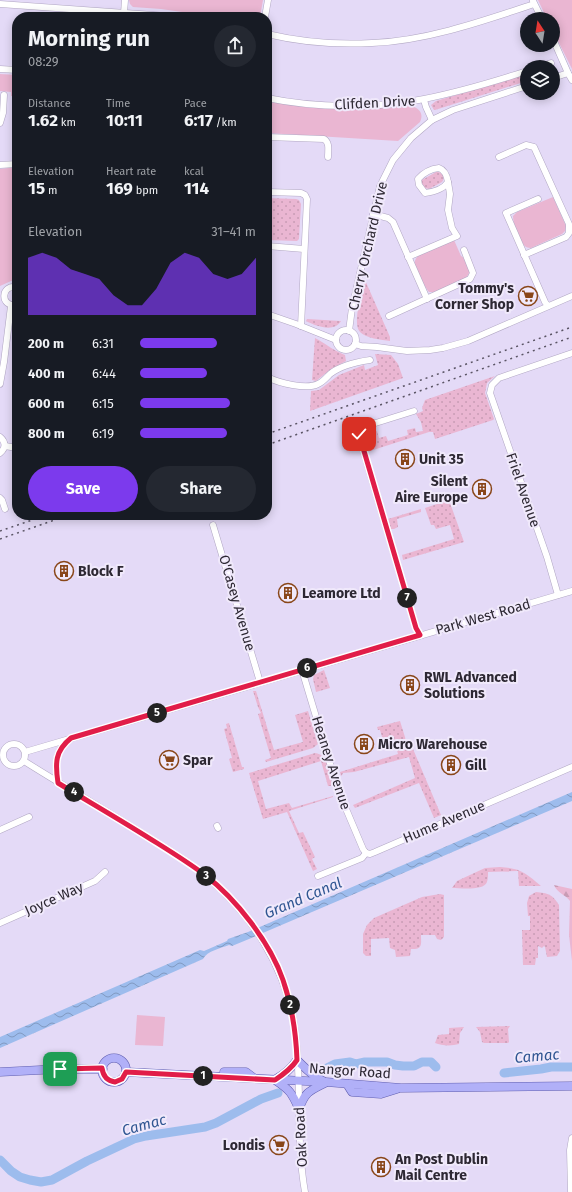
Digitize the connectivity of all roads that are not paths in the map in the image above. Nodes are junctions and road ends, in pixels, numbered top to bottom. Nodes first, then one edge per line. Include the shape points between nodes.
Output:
1 (125, 0) edge
2 (268, 0) edge
3 (533, 2) edge
4 (0, 4) edge
5 (110, 12) edge
6 (124, 12) edge
7 (267, 12) edge
8 (538, 12) edge
9 (272, 35) edge
10 (559, 52) edge
11 (0, 69) edge
12 (12, 70) edge
13 (520, 73) edge
14 (568, 73) junction
15 (560, 76) edge
16 (572, 80) edge
17 (520, 88) edge
18 (4, 95) dead end
19 (272, 99) edge
20 (424, 100) junction
21 (432, 120) junction
22 (0, 123) edge
23 (272, 137) edge
24 (328, 157) dead end
25 (499, 157) dead end
26 (12, 164) edge
27 (0, 165) edge
28 (448, 182) junction
29 (272, 192) edge
30 (538, 199) dead end
31 (373, 214) junction
32 (272, 246) edge
33 (304, 249) junction
34 (464, 250) dead end
35 (524, 255) junction
36 (408, 257) junction
37 (12, 287) edge
38 (572, 296) edge
39 (2, 297) edge
40 (427, 299) junction
41 (12, 305) edge
42 (548, 306) junction
43 (272, 316) edge
44 (389, 316) dead end
45 (12, 317) edge
46 (301, 326) junction
47 (349, 331) junction
48 (336, 340) junction
49 (355, 344) junction
50 (349, 350) junction
51 (572, 353) edge
52 (370, 360) dead end
53 (350, 364) junction
54 (272, 379) edge
55 (0, 384) edge
56 (414, 411) dead end
57 (0, 437) edge
58 (5, 446) junction
59 (12, 447) edge
60 (0, 454) edge
61 (0, 498) edge
62 (5, 509) dead end
63 (213, 525) dead end
64 (572, 591) edge
65 (558, 595) junction
66 (420, 635) junction
67 (302, 670) junction
68 (260, 682) junction
69 (71, 738) junction
70 (2, 750) edge
71 (25, 752) junction
72 (2, 759) edge
73 (24, 761) junction
74 (572, 767) edge
75 (58, 783) junction
76 (29, 817) dead end
77 (0, 830) edge
78 (366, 853) junction
79 (105, 872) dead end
80 (318, 876) dead end
81 (0, 923) edge
82 (297, 1060) junction
83 (102, 1068) junction
84 (0, 1072) edge
85 (126, 1072) junction
86 (275, 1080) junction
87 (298, 1081) junction
88 (326, 1082) junction
89 (572, 1086) edge
90 (299, 1109) junction
91 (572, 1138) edge
92 (570, 1191) edge
93 (305, 1192) edge

1 - 6 street
2 - 7 street
3 - 8 street
3 - 9 street via 452,30 386,42 314,42
4 - 5 street
10 - 14 street
11 - 12 street
13 - 20 street, Clifden Drive
14 - 15 street
14 - 16 street
17 - 21 street, Cherry Orchard Drive via 453,110
18 - 22 street
19 - 20 street, Clifden Drive via 288,103 338,106
20 - 21 street
21 - 31 street, Cherry Orchard Drive via 411,138 393,160 380,186
23 - 24 street via 324,139 329,144
25 - 35 street via 526,145 534,147 569,224 569,233 566,237
26 - 27 street
28 - 28 street via 439,189 425,193 418,185 418,179 425,172 439,168
28 - 36 street via 448,210 452,228 457,236
29 - 33 street via 305,195
30 - 35 street via 506,213
31 - 36 street via 393,222
31 - 47 street, Cherry Orchard Drive
32 - 33 street
33 - 46 street
34 - 40 street via 473,273 470,279
35 - 42 street
36 - 40 street
37 - 39 street via 8,288
38 - 42 street
39 - 41 street
40 - 44 street
42 - 49 street via 468,341 443,348 407,351
43 - 46 street
45 - 55 street
46 - 48 street
47 - 48 street via 340,332
47 - 49 street via 355,337
48 - 50 street via 339,348
49 - 50 street
50 - 53 street
51 - 65 street, Friel Avenue via 499,378 492,385 490,394
52 - 53 street
53 - 54 street via 339,368 312,386 292,385
56 - 66 street via 366,426 359,434
57 - 58 street
58 - 59 street
58 - 60 street
61 - 62 street
63 - 68 street, O'Casey Avenue
64 - 65 street, Park West Road
65 - 66 street, Park West Road
66 - 67 street, Park West Road
67 - 68 street, Park West Road
67 - 78 street, Heaney Avenue via 343,803
68 - 69 street, Park West Road
69 - 71 street, Park West Road
69 - 75 street via 57,756
70 - 71 street via 13,744 20,746
70 - 72 street
71 - 73 street
72 - 73 street via 15,767
73 - 75 street, Oak Road
74 - 78 street, Hume Avenue via 375,852
75 - 82 street, Oak Road via 187,862 232,900 266,947 283,980 296,1038
76 - 77 street
78 - 80 street, Hume Avenue via 362,858
79 - 81 street, Joyce Way via 96,881
82 - 86 main road via 292,1068
82 - 87 street, Oak Road
82 - 88 main road
83 - 84 main road
83 - 85 main road via 107,1079 115,1082 122,1079
83 - 85 main road via 108,1060 115,1058 125,1064
85 - 86 main road, Nangor Road via 208,1076 219,1072 246,1072 255,1078
86 - 87 main road, Nangor Road
86 - 90 main road via 292,1094
87 - 88 main road, Nangor Road
87 - 90 street, Oak Road
88 - 89 main road, Nangor Road via 401,1088
88 - 90 main road via 306,1094
90 - 93 street, Oak Road via 300,1154
91 - 92 street

